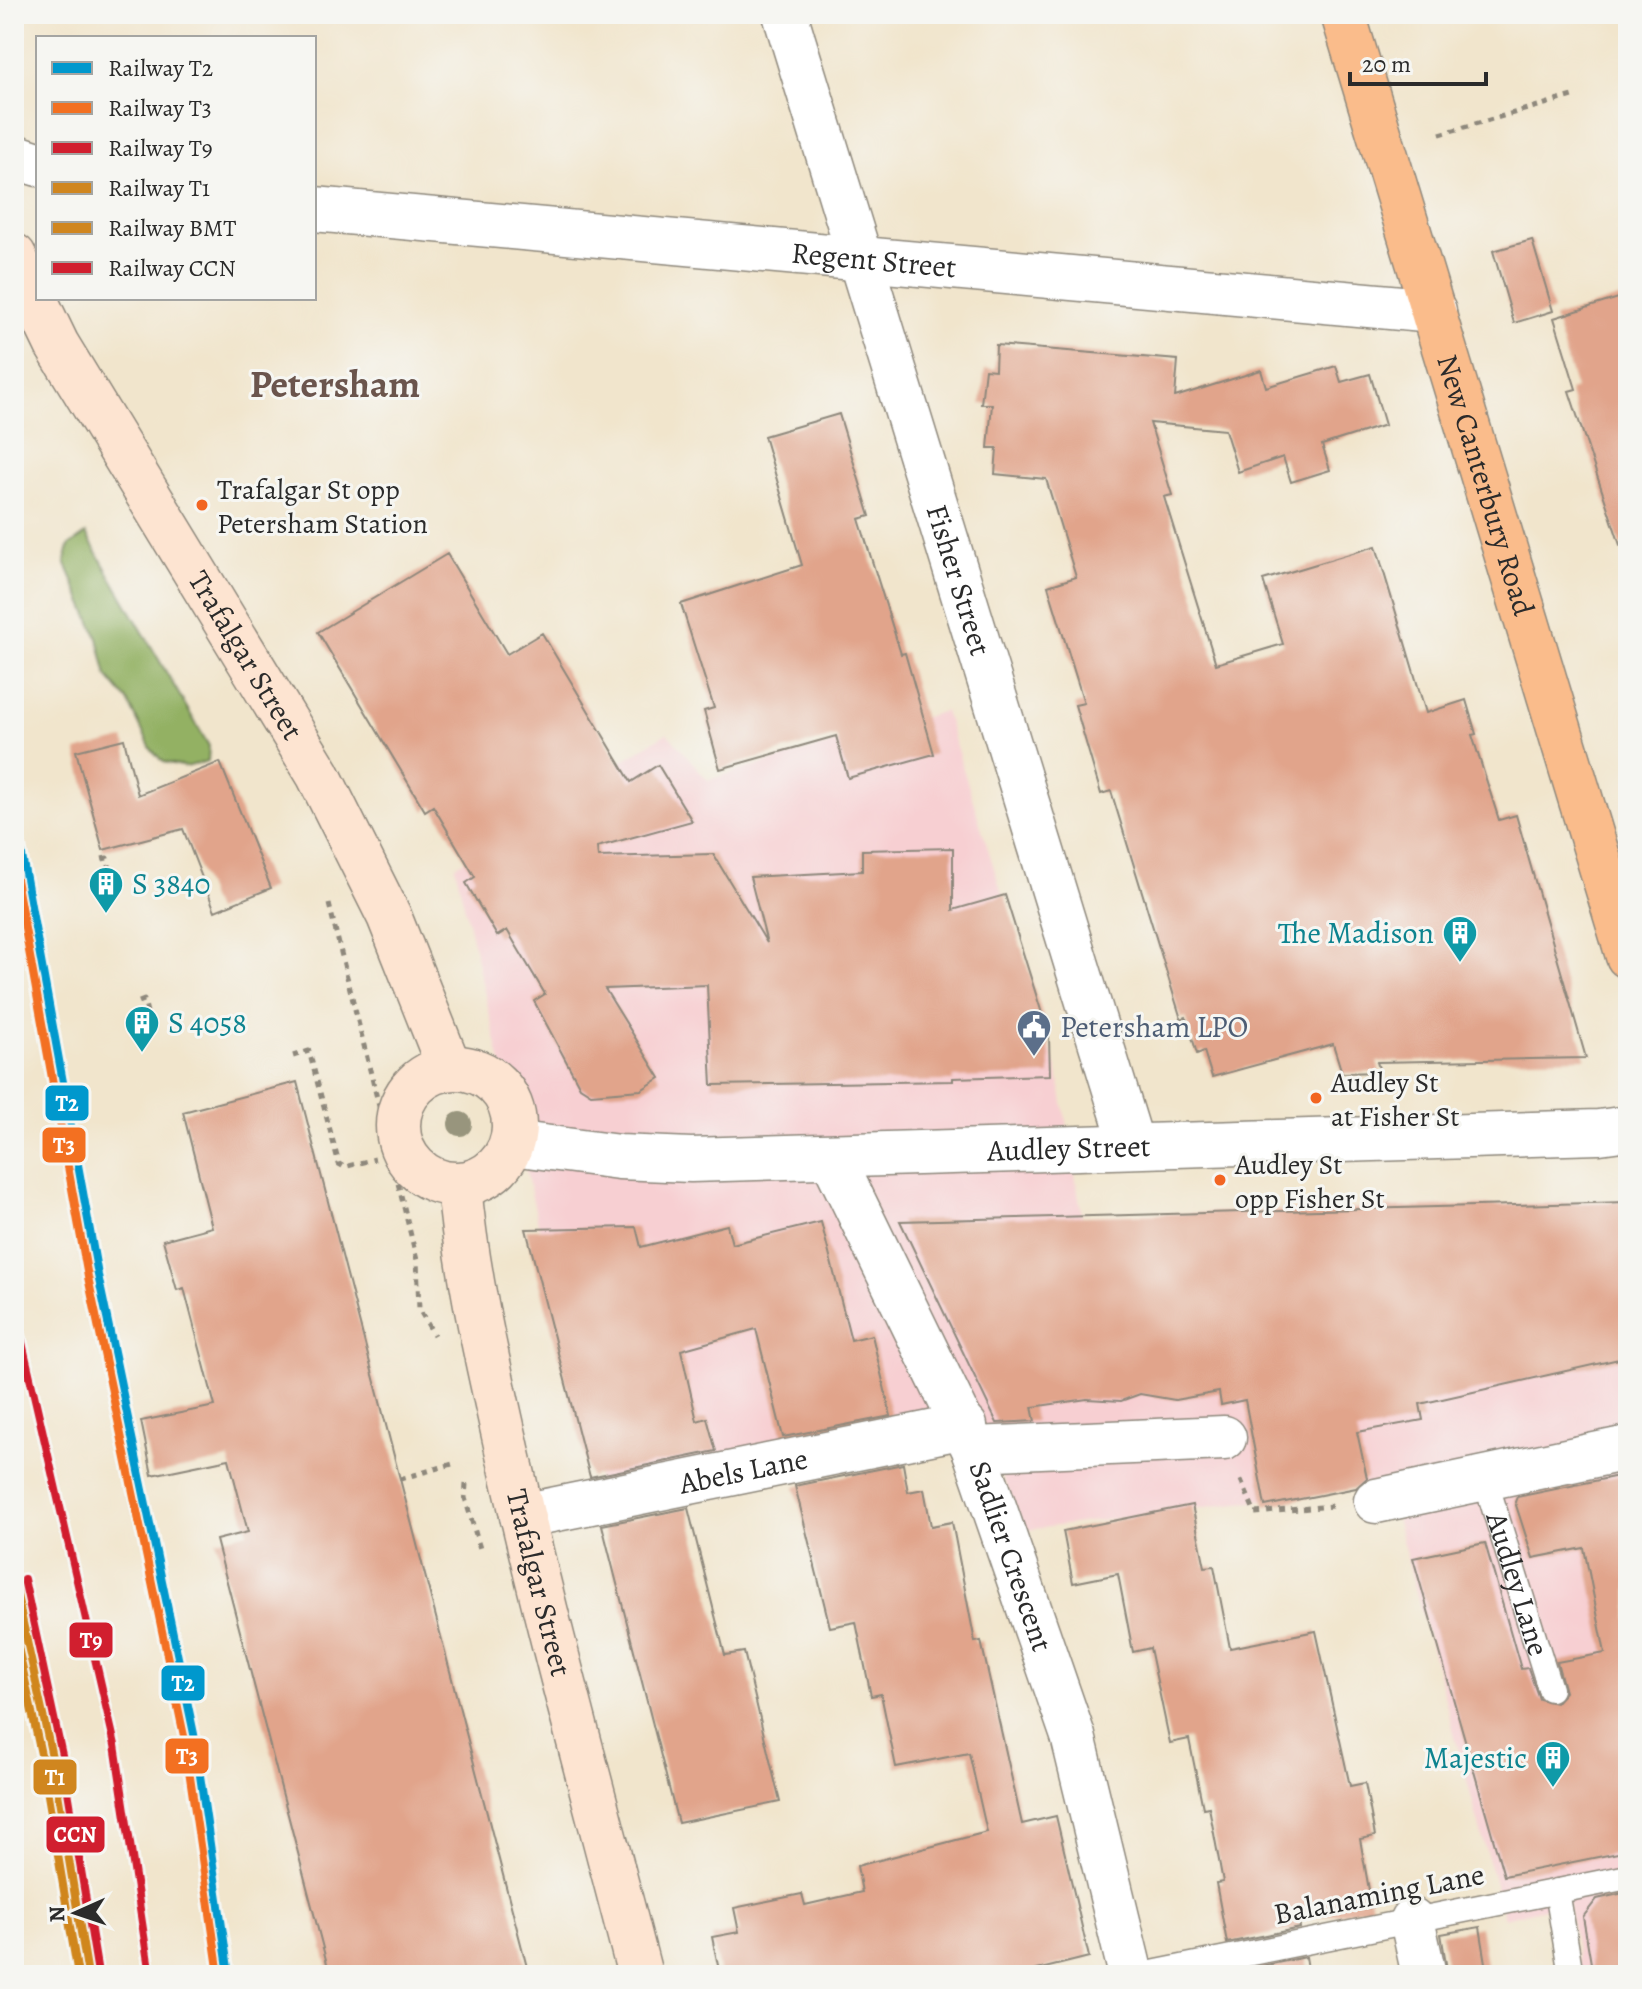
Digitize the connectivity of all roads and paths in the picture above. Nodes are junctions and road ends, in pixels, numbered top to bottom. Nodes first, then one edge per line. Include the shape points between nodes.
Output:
1 (785, 14) edge
2 (1343, 14) edge
3 (1573, 96) dead end
4 (1440, 134) dead end
5 (14, 156) edge
6 (36, 163) edge
7 (316, 209) edge
8 (23, 254) edge
9 (860, 261) junction
10 (36, 287) edge
11 (41, 300) edge
12 (1434, 311) junction
13 (102, 859) dead end
14 (114, 883) dead end
15 (327, 895) dead end
16 (1628, 956) edge
17 (139, 1002) dead end
18 (150, 1025) dead end
19 (293, 1056) dead end
20 (449, 1067) junction
21 (1628, 1128) edge
22 (512, 1143) junction
23 (1132, 1145) junction
24 (832, 1157) junction
25 (375, 1159) dead end
26 (459, 1185) junction
27 (419, 1309) dead end
28 (969, 1438) junction
29 (1224, 1438) joint
30 (1628, 1448) edge
31 (456, 1463) dead end
32 (400, 1479) dead end
33 (1485, 1479) junction
34 (1376, 1501) joint
35 (522, 1516) junction
36 (1550, 1689) dead end
37 (1628, 1877) edge
38 (1557, 1891) junction
39 (1412, 1920) junction
40 (640, 1975) edge
41 (1131, 1975) edge
42 (1142, 1975) edge
43 (1424, 1975) edge
44 (1571, 1975) edge

1 - 9 street, Fisher Street
2 - 12 highway, New Canterbury Road
3 - 4 path
5 - 6 street
7 - 9 street, Regent Street
8 - 10 street, Trafalgar Street
9 - 12 street, Regent Street
9 - 23 street, Fisher Street
11 - 20 street, Trafalgar Street via 64,358 318,774 389,916
12 - 16 highway, New Canterbury Road
13 - 14 path via 107,858
15 - 27 path via 417,1260
17 - 18 path via 144,1000
19 - 25 path via 309,1051 339,1164
20 - 22 street via 481,1073 500,1088 513,1110
20 - 26 street via 411,1089 397,1131 411,1164 425,1176
21 - 23 street, Audley Street
22 - 24 street, Audley Street via 619,1157
22 - 26 street via 491,1172
23 - 24 street, Audley Street
24 - 28 street, Sadlier Crescent
26 - 35 street, Trafalgar Street via 464,1245
28 - 29 street, Abels Lane
28 - 35 street, Abels Lane
28 - 41 street, Sadlier Crescent via 1073,1736
29 - 34 path via 1255,1513
30 - 33 street, Audley Lane
31 - 32 path
33 - 34 street, Audley Lane
33 - 36 lane, Audley Lane
35 - 40 street, Trafalgar Street
37 - 38 lane, Balanaming Lane
38 - 39 lane, Balanaming Lane
38 - 44 lane
39 - 42 lane, Balanaming Lane
39 - 43 street

